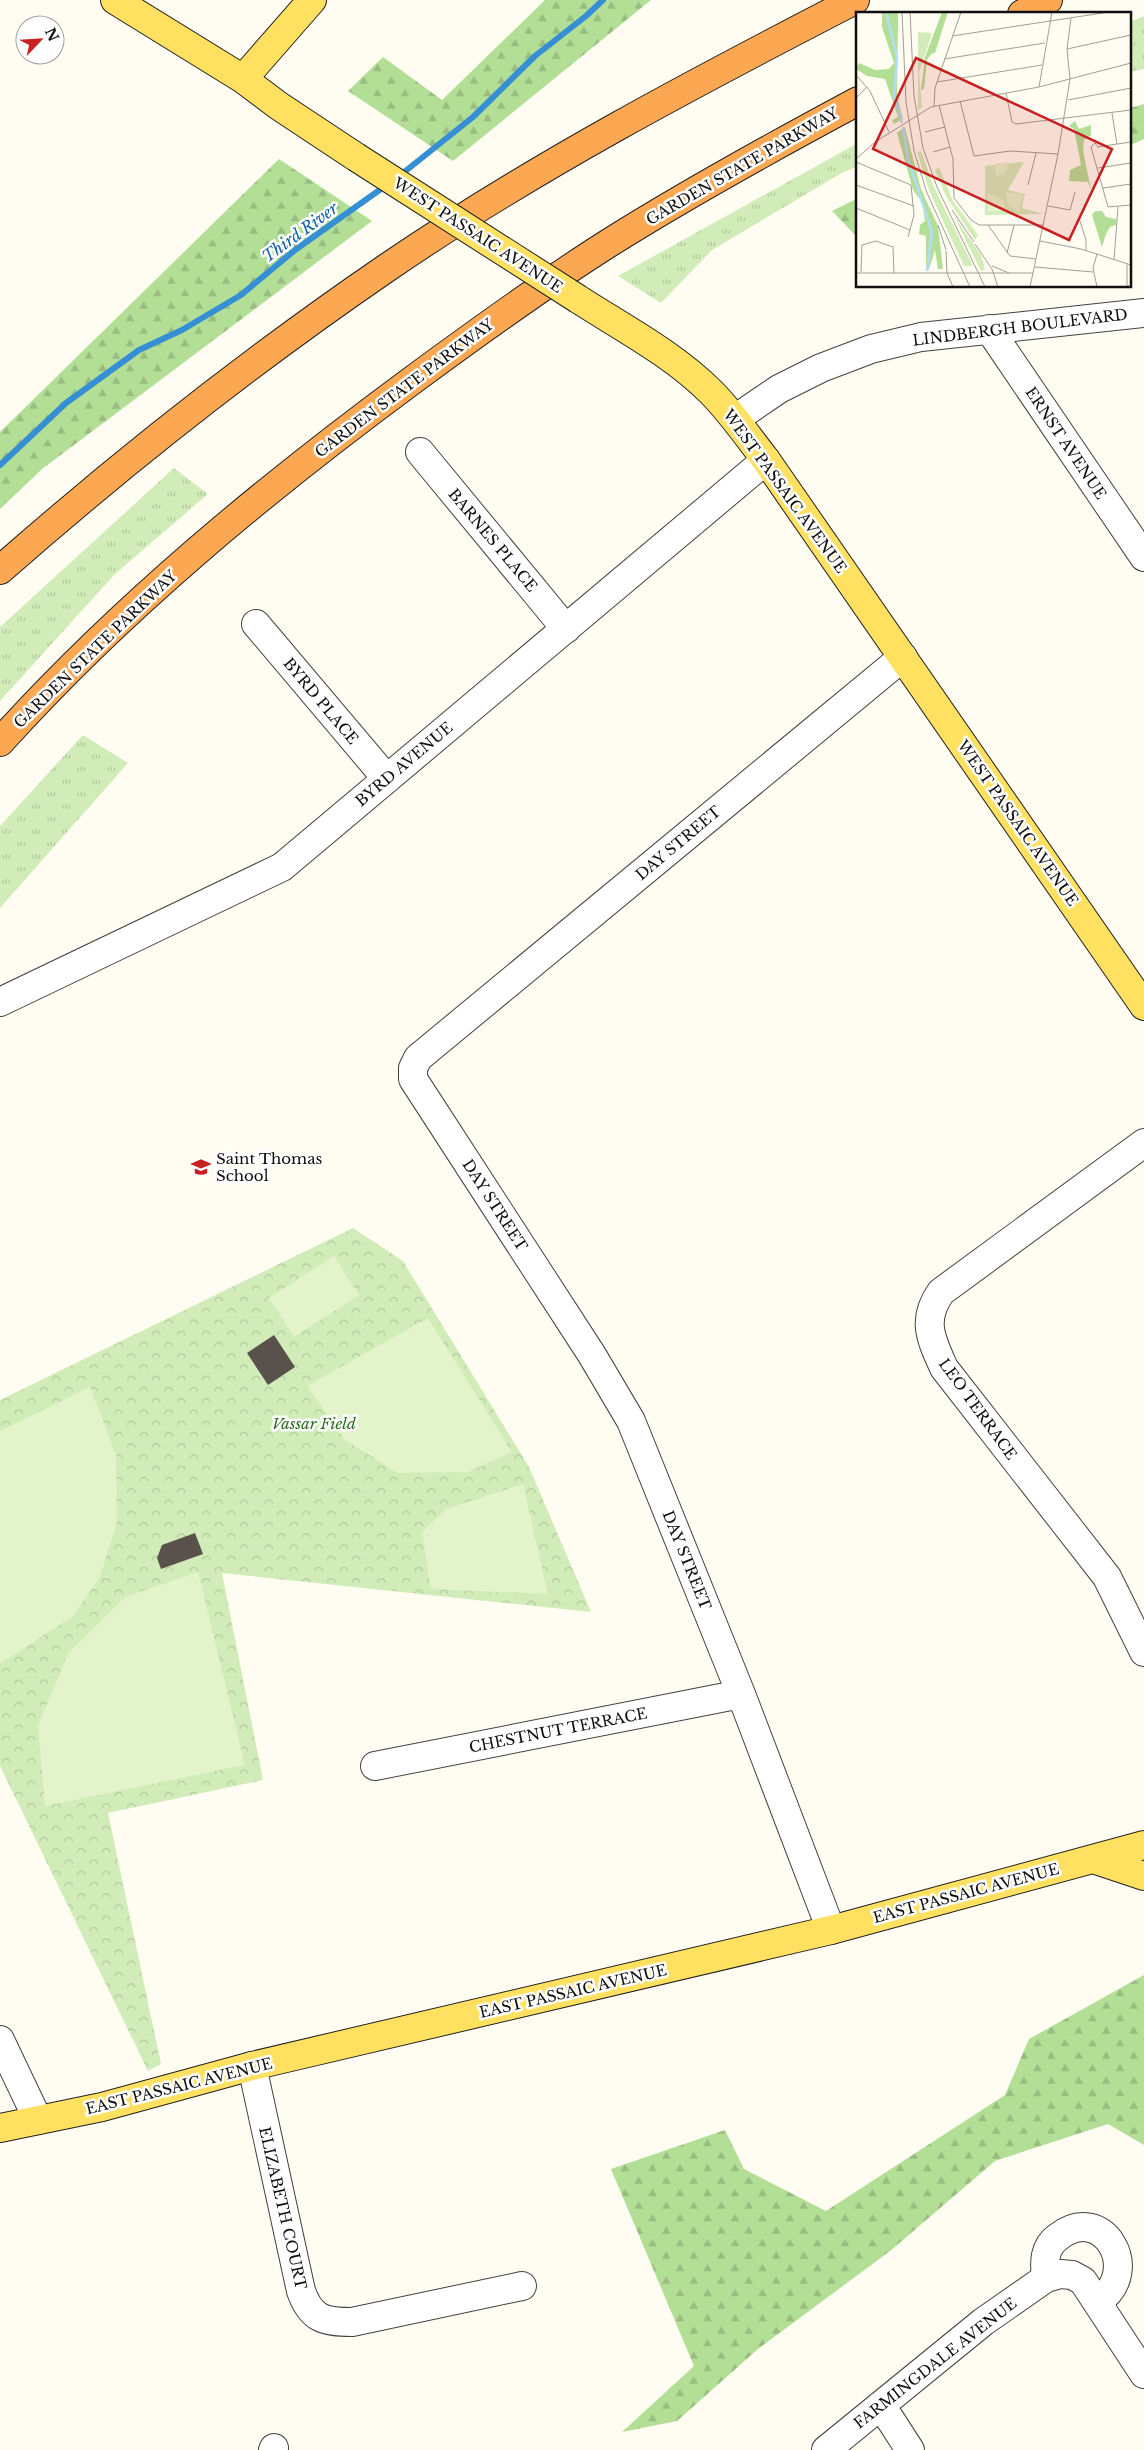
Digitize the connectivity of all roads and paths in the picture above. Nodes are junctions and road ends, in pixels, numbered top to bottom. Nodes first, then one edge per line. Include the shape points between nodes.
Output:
1 (115, 0) edge
2 (312, 0) edge
3 (855, 0) edge
4 (1048, 0) edge
5 (1026, 12) edge
6 (243, 79) junction
7 (856, 102) edge
8 (1144, 312) edge
9 (989, 329) junction
10 (735, 419) junction
11 (420, 452) dead end
12 (766, 460) junction
13 (1144, 557) edge
14 (0, 570) edge
15 (256, 624) dead end
16 (566, 628) junction
17 (903, 657) junction
18 (5, 737) edge
19 (387, 778) junction
20 (0, 1002) edge
21 (1144, 1006) edge
22 (1144, 1143) edge
23 (1144, 1652) edge
24 (741, 1694) junction
25 (375, 1766) dead end
26 (1144, 1845) edge
27 (1092, 1859) junction
28 (1144, 1876) edge
29 (831, 1930) junction
30 (0, 2040) edge
31 (252, 2066) junction
32 (38, 2120) junction
33 (0, 2128) edge
34 (1046, 2278) junction
35 (522, 2286) dead end
36 (1097, 2302) junction
37 (1144, 2374) edge
38 (881, 2405) junction
39 (826, 2450) edge
40 (910, 2450) edge

1 - 6 main road, WEST PASSAIC AVENUE
2 - 6 main road
3 - 14 highway via 642,112 390,266 182,417
4 - 5 highway
6 - 10 main road, WEST PASSAIC AVENUE, bridge via 356,157 686,371 710,391
7 - 18 highway, GARDEN STATE PARKWAY via 739,165 608,243 482,329 359,420 245,510 125,616
8 - 9 street, LINDBERGH BOULEVARD
9 - 10 street, LINDBERGH BOULEVARD via 921,337 871,348 779,388
9 - 13 street, ERNST AVENUE
10 - 12 main road, WEST PASSAIC AVENUE
11 - 16 street, BARNES PLACE
12 - 16 street, BYRD AVENUE
12 - 17 main road, WEST PASSAIC AVENUE
15 - 19 street, BYRD PLACE
16 - 19 street, BYRD AVENUE
17 - 21 main road, WEST PASSAIC AVENUE
17 - 24 street, DAY STREET via 418,1058 413,1068 413,1079 592,1355 631,1421
19 - 20 street, BYRD AVENUE via 282,867
22 - 23 street, LEO TERRACE via 941,1292 931,1305 928,1325 944,1368 1107,1577
24 - 25 street, CHESTNUT TERRACE
24 - 29 street, DAY STREET
26 - 27 main road, EAST PASSAIC AVENUE
27 - 28 main road
27 - 29 main road, EAST PASSAIC AVENUE
29 - 31 main road, EAST PASSAIC AVENUE
30 - 32 street
31 - 32 main road, EAST PASSAIC AVENUE via 102,2107
31 - 35 street, ELIZABETH COURT via 301,2291 306,2305 317,2316 330,2322 352,2322
32 - 33 main road, EAST PASSAIC AVENUE
34 - 36 street via 1072,2275 1083,2281
34 - 36 street via 1044,2262 1054,2240 1066,2230 1094,2228 1114,2242 1122,2264 1115,2288
34 - 38 street, FARMINGDALE AVENUE via 983,2322
36 - 37 street
38 - 39 street, FARMINGDALE AVENUE
38 - 40 street

